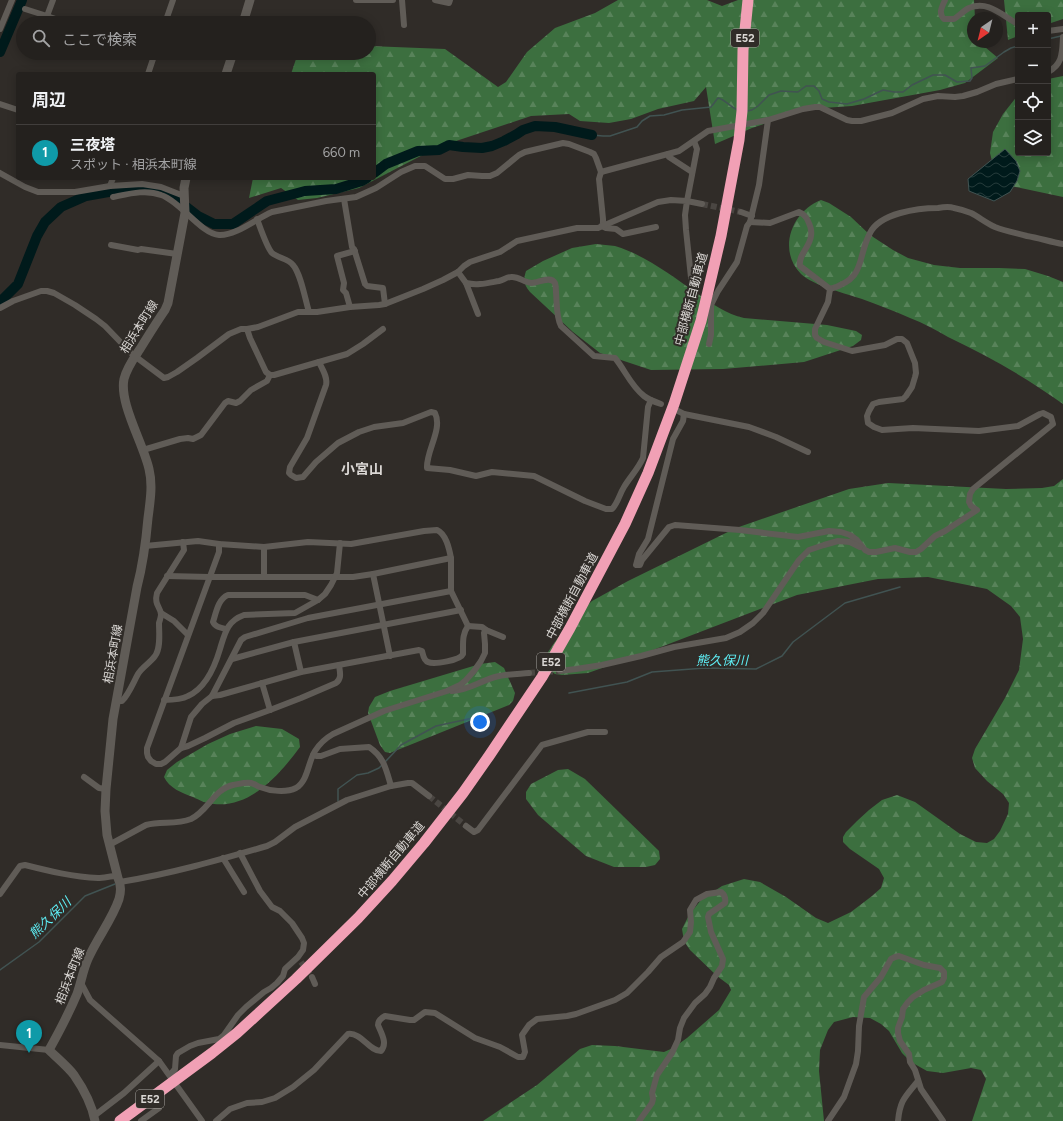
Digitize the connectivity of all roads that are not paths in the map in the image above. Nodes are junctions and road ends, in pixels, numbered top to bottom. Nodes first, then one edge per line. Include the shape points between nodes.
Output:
1 (12, 0) edge
2 (53, 0) edge
3 (173, 0) edge
4 (250, 0) edge
5 (356, 0) edge
6 (392, 0) edge
7 (402, 0) edge
8 (435, 0) edge
9 (450, 0) edge
10 (748, 0) edge
11 (945, 0) edge
12 (25, 9) dead end
13 (47, 16) joint
14 (167, 16) edge
15 (245, 16) edge
16 (1015, 23) edge
17 (404, 25) dead end
18 (0, 29) edge
19 (1063, 29) edge
20 (1051, 31) edge
21 (1063, 37) edge
22 (1063, 41) edge
23 (153, 60) edge
24 (231, 60) edge
25 (1051, 70) edge
26 (149, 72) edge
27 (227, 72) edge
28 (1015, 80) edge
29 (0, 104) edge
30 (16, 109) edge
31 (768, 120) junction
32 (694, 141) junction
33 (668, 154) junction
34 (601, 172) junction
35 (692, 172) junction
36 (0, 173) edge
37 (112, 180) edge
38 (186, 180) edge
39 (110, 186) junction
40 (113, 197) dead end
41 (344, 199) junction
42 (687, 200) junction
43 (702, 204) tunnel mouth
44 (185, 205) junction
45 (741, 212) tunnel mouth
46 (257, 219) junction
47 (751, 219) junction
48 (602, 226) junction
49 (656, 227) dead end
50 (1063, 244) edge
51 (111, 245) dead end
52 (355, 251) junction
53 (177, 254) junction
54 (458, 272) junction
55 (466, 283) junction
56 (830, 289) junction
57 (385, 304) junction
58 (350, 307) junction
59 (0, 308) edge
60 (309, 312) junction
61 (478, 314) dead end
62 (247, 329) junction
63 (383, 329) dead end
64 (682, 330) dead end
65 (709, 344) dead end
66 (135, 356) junction
67 (319, 362) junction
68 (270, 375) junction
69 (650, 400) junction
70 (661, 404) dead end
71 (143, 450) junction
72 (808, 452) dead end
73 (183, 542) junction
74 (340, 543) junction
75 (219, 544) junction
76 (145, 546) junction
77 (264, 547) junction
78 (864, 550) junction
79 (452, 558) junction
80 (374, 574) junction
81 (167, 576) junction
82 (209, 577) junction
83 (264, 577) junction
84 (335, 577) junction
85 (451, 591) junction
86 (318, 600) junction
87 (379, 605) junction
88 (461, 610) junction
89 (161, 613) junction
90 (383, 625) junction
91 (468, 626) junction
92 (226, 629) junction
93 (486, 630) junction
94 (188, 635) junction
95 (503, 637) dead end
96 (294, 642) junction
97 (390, 656) junction
98 (232, 659) junction
99 (339, 665) junction
100 (560, 671) tunnel mouth
101 (301, 672) junction
102 (530, 673) tunnel mouth
103 (262, 683) junction
104 (447, 691) junction
105 (212, 696) junction
106 (164, 700) junction
107 (117, 701) junction
108 (270, 710) junction
109 (605, 732) dead end
110 (181, 748) junction
111 (313, 754) junction
112 (84, 777) dead end
113 (390, 786) junction
114 (106, 789) junction
115 (429, 796) tunnel mouth
116 (466, 826) tunnel mouth
117 (109, 845) junction
118 (240, 853) junction
119 (223, 858) junction
120 (118, 879) junction
121 (244, 892) dead end
122 (0, 894) edge
123 (312, 977) tunnel mouth
124 (81, 983) junction
125 (315, 984) dead end
126 (0, 1044) edge
127 (49, 1050) junction
128 (159, 1061) junction
129 (175, 1076) junction
130 (918, 1081) junction
131 (159, 1108) dead end
132 (95, 1118) edge
133 (120, 1121) edge
134 (141, 1121) edge
135 (202, 1121) edge
136 (216, 1121) edge
137 (639, 1121) edge
138 (828, 1121) edge
139 (898, 1121) edge
140 (943, 1121) edge

1 - 18 street
2 - 13 street
3 - 14 street
4 - 15 main road
5 - 6 street
7 - 17 street
8 - 9 street via 449,3
10 - 129 highway, 中部横断自動車道 / E52 via 739,140 712,279 701,321 648,473 596,580 542,677 509,729 463,793 392,881 265,1009 212,1053
11 - 16 street via 940,12 944,19 954,20 977,3 985,3 992,5
12 - 13 street
19 - 20 street
21 - 22 street
22 - 25 street via 1059,64
23 - 26 street
24 - 27 main road
28 - 31 street via 963,96 923,99 892,113 861,121 847,120 820,107 803,109
29 - 30 street
31 - 32 street via 708,132
31 - 47 street via 759,185
32 - 33 street via 679,151
32 - 35 street via 697,149
33 - 34 street
33 - 35 street
34 - 41 street via 594,154 563,143 525,152 490,176 468,175 445,179 425,166 415,166 376,188 356,197
34 - 48 street via 599,179
35 - 42 street
36 - 39 street via 38,192 75,192
37 - 39 street
38 - 44 main road, 相浜本町線
39 - 44 street via 148,184 161,187
40 - 44 street via 143,192 155,193
41 - 46 street via 272,212
41 - 52 street via 352,247
42 - 43 street
42 - 48 street via 658,202
42 - 64 street via 686,230 692,287 690,305
44 - 46 street via 208,231 218,235 231,233
44 - 53 main road, 相浜本町線
45 - 47 street
46 - 60 street via 271,252 290,262 297,271
47 - 56 street via 770,223 799,212 805,215 812,235 800,266
47 - 65 street via 737,262 711,305
48 - 49 street via 616,229 622,234
48 - 54 street via 577,228 517,241 500,252 470,262
50 - 56 street via 1000,228 971,213 954,208 920,208 891,216 874,226 867,239 858,270 847,282
51 - 53 street
52 - 57 street via 365,284 383,288
52 - 58 street via 337,256
53 - 66 main road, 相浜本町線 via 167,306
54 - 55 street
54 - 57 street
55 - 61 street
55 - 69 street via 477,285 510,277 517,277 530,283 551,280 556,284 561,326 594,356 615,358 638,391
56 - 78 street via 828,302 815,329 817,338 852,352 902,339 907,343 915,363 914,381 904,398 876,403 870,408 867,420 874,427 882,430 913,428 979,431 1018,426 1043,413 1051,417 1053,424 973,489 968,502 978,510 935,536 921,549 916,552 895,548 876,552
57 - 58 street
58 - 60 street
59 - 66 street via 47,290 96,319
60 - 62 street via 298,312
62 - 66 street via 229,334 198,358 164,378
62 - 68 street via 266,372
63 - 67 street via 347,354
66 - 71 main road, 相浜本町線 via 126,373 124,392
67 - 68 street
67 - 69 street via 327,381 307,438 290,467 289,473 296,478 303,477 338,443 359,432 403,423 431,412 435,413 438,424 427,468 476,476 492,472 534,476 585,501 612,509 643,458
68 - 71 street via 267,381 251,390 240,402 225,402 201,435
69 - 70 street
71 - 76 main road, 相浜本町線 via 149,469 151,491
72 - 78 street via 749,427 681,412 683,421 670,452 648,539 636,565 640,565 668,527 675,526 798,537 829,531 841,532 857,540
73 - 75 street
73 - 76 street
73 - 81 street via 184,550
74 - 77 street via 308,542
74 - 79 street via 351,544 434,529 443,534
74 - 84 street
75 - 77 street
75 - 82 street via 219,552
76 - 107 main road, 相浜本町線
77 - 83 street
78 - 100 street via 850,542 838,541 809,550 799,560 763,613 740,632 726,638 674,647 602,665
79 - 80 street
79 - 85 street
80 - 84 street
80 - 87 street
81 - 82 street
81 - 89 street via 156,598
82 - 83 street
82 - 94 street
83 - 84 street
84 - 86 street via 325,594
85 - 87 street
85 - 88 street
86 - 92 street via 295,613 237,618
86 - 92 street via 305,595 228,595 220,602 213,622 217,627
87 - 90 street
87 - 98 street via 308,618 245,637
88 - 90 street
88 - 91 street
89 - 94 street via 174,621
89 - 107 street via 156,654 139,672 122,701
90 - 96 street
90 - 97 street
91 - 93 street via 482,627
91 - 97 street via 463,639 463,654 458,659 428,662 419,650
92 - 106 street via 210,674 195,693
93 - 95 street
93 - 104 street via 485,653 481,662 466,680
94 - 106 street
96 - 98 street
96 - 101 street
97 - 99 street
98 - 105 street
99 - 101 street
99 - 108 street via 341,676 336,683
101 - 103 street
102 - 104 street via 494,677 467,689
103 - 105 street
103 - 108 street
104 - 111 street via 384,711 333,734 323,741
105 - 110 street via 191,716
106 - 110 street via 146,753 151,761 161,764
107 - 114 main road, 相浜本町線
108 - 110 street via 234,723
109 - 116 street via 588,732 542,745 478,830 474,832
111 - 113 street via 321,756 340,749 369,747 384,761
111 - 117 street via 301,784 291,790 268,790 250,783 229,786 223,788 193,818 174,823 152,823
112 - 114 street via 102,790
113 - 115 street via 412,783
113 - 118 street via 346,800 275,842
114 - 117 main road, 相浜本町線 via 105,819
117 - 120 main road, 相浜本町線
118 - 119 street
118 - 129 street via 260,891 272,907 292,923 302,938 303,950 300,959 288,965 274,986 246,1007 224,1035 219,1039 190,1046 178,1053
119 - 120 street via 141,878
119 - 121 street
120 - 122 street via 66,874 25,865 20,866
120 - 124 main road, 相浜本町線 via 121,890 117,904 87,960
123 - 125 street
124 - 127 main road, 相浜本町線
124 - 128 street via 90,1000
126 - 127 street
127 - 132 main road via 73,1074 84,1091
128 - 129 street
128 - 132 street
129 - 133 highway, 中部横断自動車道 / E52
129 - 135 street
130 - 138 street via 909,1054 900,1041 898,1028 903,1009 908,1002 924,990 942,982 944,972 940,968 899,956 888,962 881,977 864,998 856,1064 844,1097
130 - 139 street via 900,1105
130 - 140 street
131 - 134 street
136 - 137 street via 230,1109 275,1098 293,1087 314,1070 348,1034 354,1034 375,1050 381,1051 384,1041 378,1022 385,1016 414,1020 425,1012 435,1013 475,1038 523,1057 525,1052 522,1035 534,1020 576,1014 627,993 661,957 684,942 690,932 690,910 696,900 707,894 721,892 726,898 725,903 708,917 711,932 723,958 722,966 705,994 684,1018 672,1053 657,1076 652,1103

